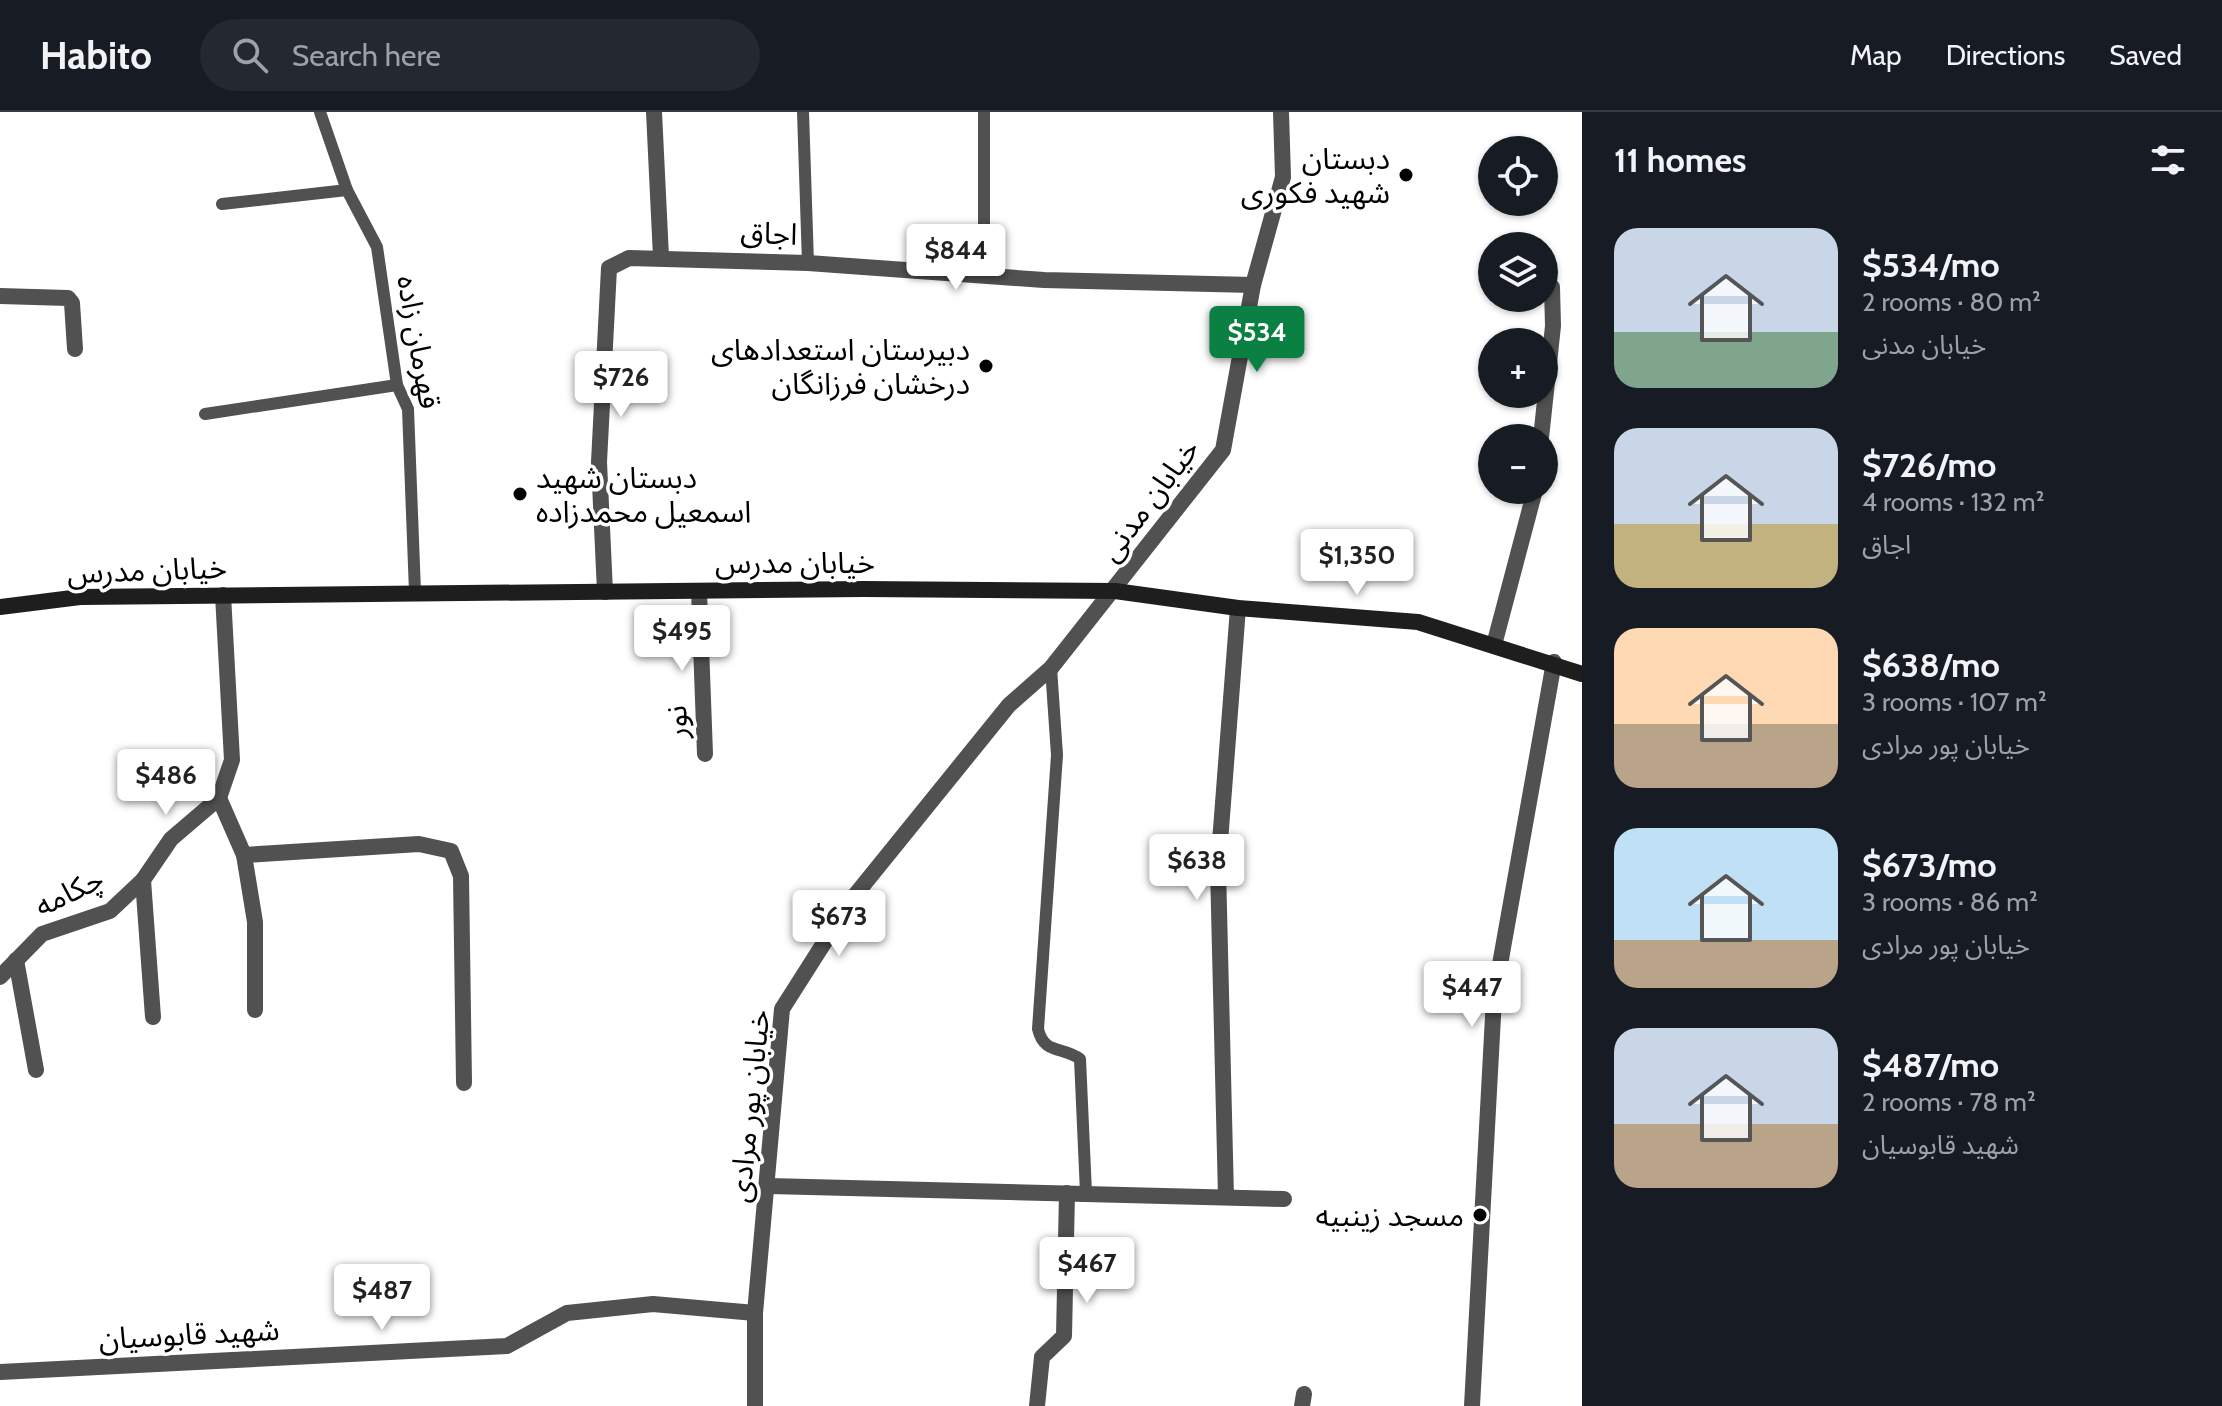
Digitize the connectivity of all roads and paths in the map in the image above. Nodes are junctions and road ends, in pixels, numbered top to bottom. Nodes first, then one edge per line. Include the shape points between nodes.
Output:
1 (320, 112) edge
2 (654, 112) edge
3 (803, 112) edge
4 (984, 112) edge
5 (1281, 112) edge
6 (347, 190) junction
7 (222, 204) dead end
8 (661, 257) junction
9 (808, 263) junction
10 (984, 273) junction
11 (1253, 285) junction
12 (0, 296) edge
13 (1553, 312) edge
14 (75, 349) dead end
15 (397, 385) junction
16 (205, 414) dead end
17 (1542, 424) edge
18 (1531, 504) edge
19 (699, 591) junction
20 (1115, 591) junction
21 (415, 592) junction
22 (605, 592) junction
23 (223, 595) junction
24 (0, 607) edge
25 (1238, 608) junction
26 (1494, 645) junction
27 (1554, 662) junction
28 (1051, 668) junction
29 (1582, 674) edge
30 (705, 754) dead end
31 (219, 798) junction
32 (244, 855) junction
33 (143, 880) junction
34 (16, 960) junction
35 (0, 977) edge
36 (255, 1010) dead end
37 (153, 1017) dead end
38 (36, 1070) dead end
39 (464, 1083) dead end
40 (769, 1186) junction
41 (1067, 1193) junction
42 (1086, 1193) junction
43 (1226, 1197) junction
44 (1284, 1199) dead end
45 (755, 1313) junction
46 (0, 1372) edge
47 (755, 1406) edge
48 (1037, 1406) edge
49 (1472, 1406) edge

1 - 6 lane, قهرمان زاده
2 - 8 street
3 - 9 lane
4 - 10 lane
5 - 11 street, خیابان مدنی via 1283,177
6 - 7 lane
6 - 15 lane, قهرمان زاده via 377,247
8 - 9 street, اجاق
8 - 22 street, اجاق via 629,258 609,268 599,462
9 - 10 street, اجاق
10 - 11 street, اجاق via 1044,280
11 - 20 street, خیابان مدنی via 1223,450
12 - 14 street via 68,298
13 - 17 street
15 - 16 lane
15 - 21 lane, قهرمان زاده via 408,409
18 - 26 street
19 - 20 main road, خیابان مدرس
19 - 22 main road, خیابان مدرس
19 - 30 street, نور
20 - 25 main road, خیابان مدرس
20 - 28 street, خیابان پور مرادی
21 - 22 main road, خیابان مدرس
21 - 23 main road, خیابان مدرس
23 - 24 main road, خیابان مدرس via 80,597
23 - 31 street via 232,760
25 - 26 main road, خیابان مدرس via 1418,622
25 - 43 street via 1218,868
26 - 27 main road, خیابان مدرس
27 - 29 main road, خیابان مدرس
27 - 49 street via 1494,998
28 - 40 street, خیابان پور مرادی via 1009,705 852,899 782,1009
28 - 42 lane via 1057,755 1038,1029 1050,1049 1070,1051 1080,1059
31 - 32 street
31 - 33 street, چکامه via 171,839
32 - 36 street via 255,922
32 - 39 street via 419,844 451,851 461,876
33 - 34 street, چکامه via 110,911 42,934
33 - 37 street
34 - 35 street, چکامه
34 - 38 street
40 - 41 street
40 - 45 street, خیابان پور مرادی
41 - 42 street
41 - 48 street via 1067,1315 1064,1336 1042,1357
42 - 43 street
43 - 44 street
45 - 46 street, شهید قابوسیان via 653,1304 567,1313 507,1346
45 - 47 street, خیابان پور مرادی

